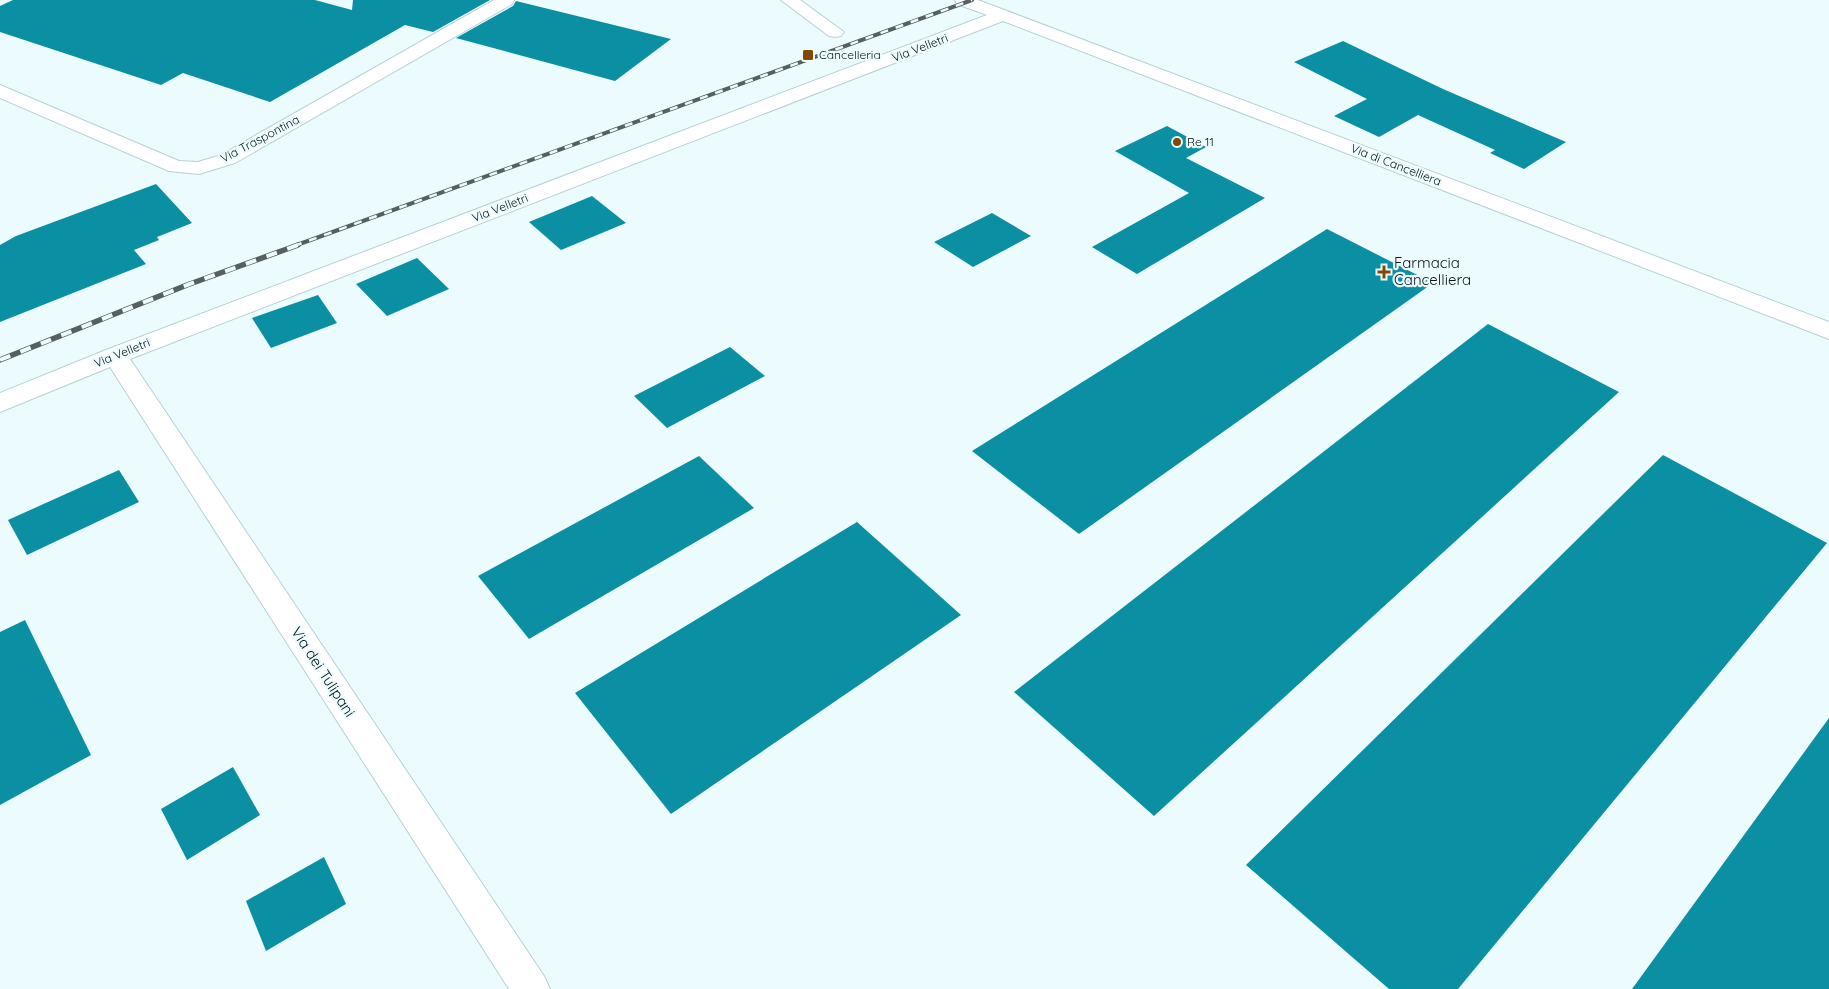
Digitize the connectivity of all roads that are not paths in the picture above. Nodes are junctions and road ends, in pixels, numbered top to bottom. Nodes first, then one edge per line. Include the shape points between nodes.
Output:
1 (506, 0) edge
2 (789, 0) edge
3 (963, 0) edge
4 (1001, 16) junction
5 (835, 32) dead end
6 (0, 91) edge
7 (1829, 331) edge
8 (115, 356) junction
9 (0, 403) edge
10 (531, 989) edge

1 - 6 street, Via Traspontina via 228,159 200,168 176,168
2 - 5 street
3 - 4 street, Via di Cancelliera
4 - 7 street, Via di Cancelliera
4 - 8 street, Via Velletri
8 - 9 street, Via Velletri
8 - 10 street, Via dei Tulipani

